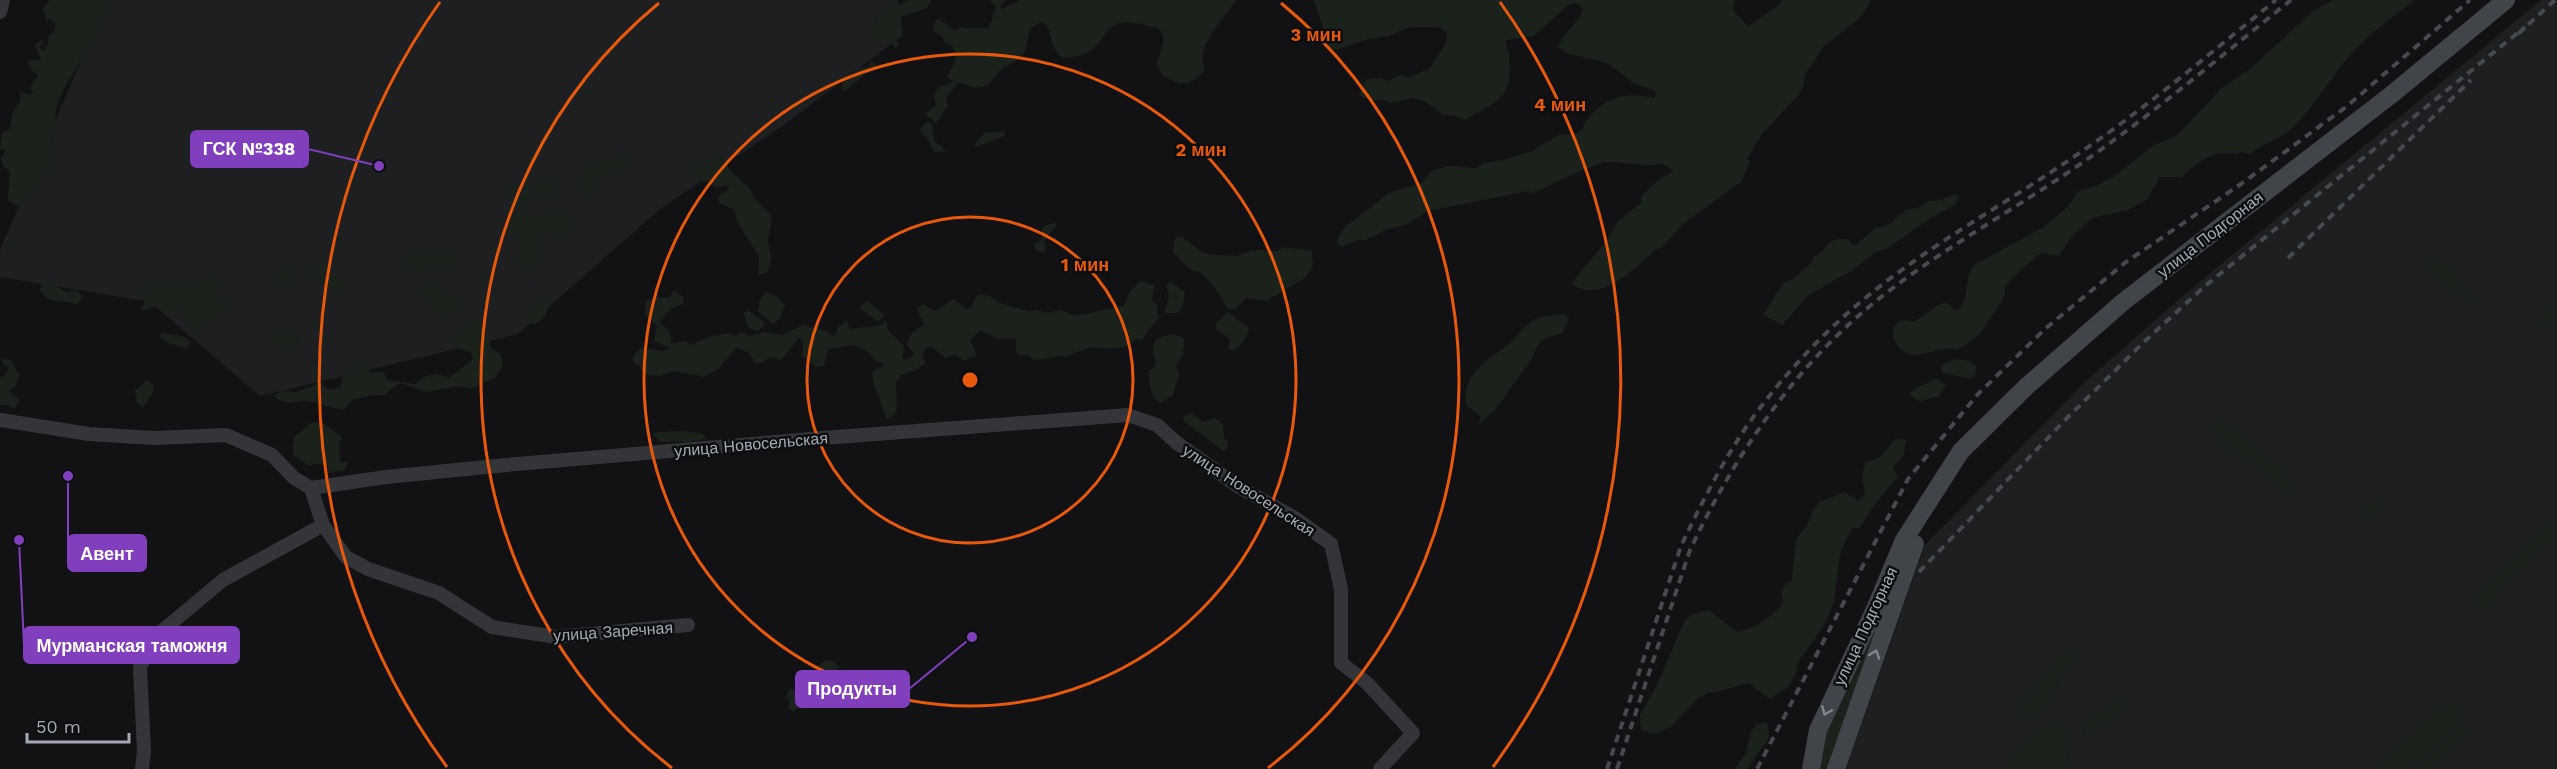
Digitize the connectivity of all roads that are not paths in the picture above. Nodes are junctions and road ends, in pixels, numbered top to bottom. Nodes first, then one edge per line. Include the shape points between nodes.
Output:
1 (3, 0) edge
2 (2506, 0) edge
3 (0, 12) edge
4 (0, 420) edge
5 (311, 488) junction
6 (1935, 490) junction
7 (323, 525) junction
8 (688, 625) dead end
9 (142, 769) edge
10 (1380, 769) edge
11 (1811, 769) edge
12 (1836, 769) edge

1 - 3 street
2 - 6 main road, улица Подгорная via 2391,95 2123,302 2027,386 1961,451
4 - 5 street via 89,434 154,438 226,435 272,455 294,478
5 - 7 street, улица Заречная
5 - 10 street, улица Новосельская via 541,462 1128,415 1157,425 1239,487 1331,544 1341,589 1341,663 1366,682 1413,733
6 -> 11 main road, улица Подгорная via 1904,540 1838,684 1818,730
12 -> 6 main road, улица Подгорная
7 - 8 street, улица Заречная via 346,557 368,569 439,593 492,627 556,637
7 - 9 street via 223,580 156,636 140,667

